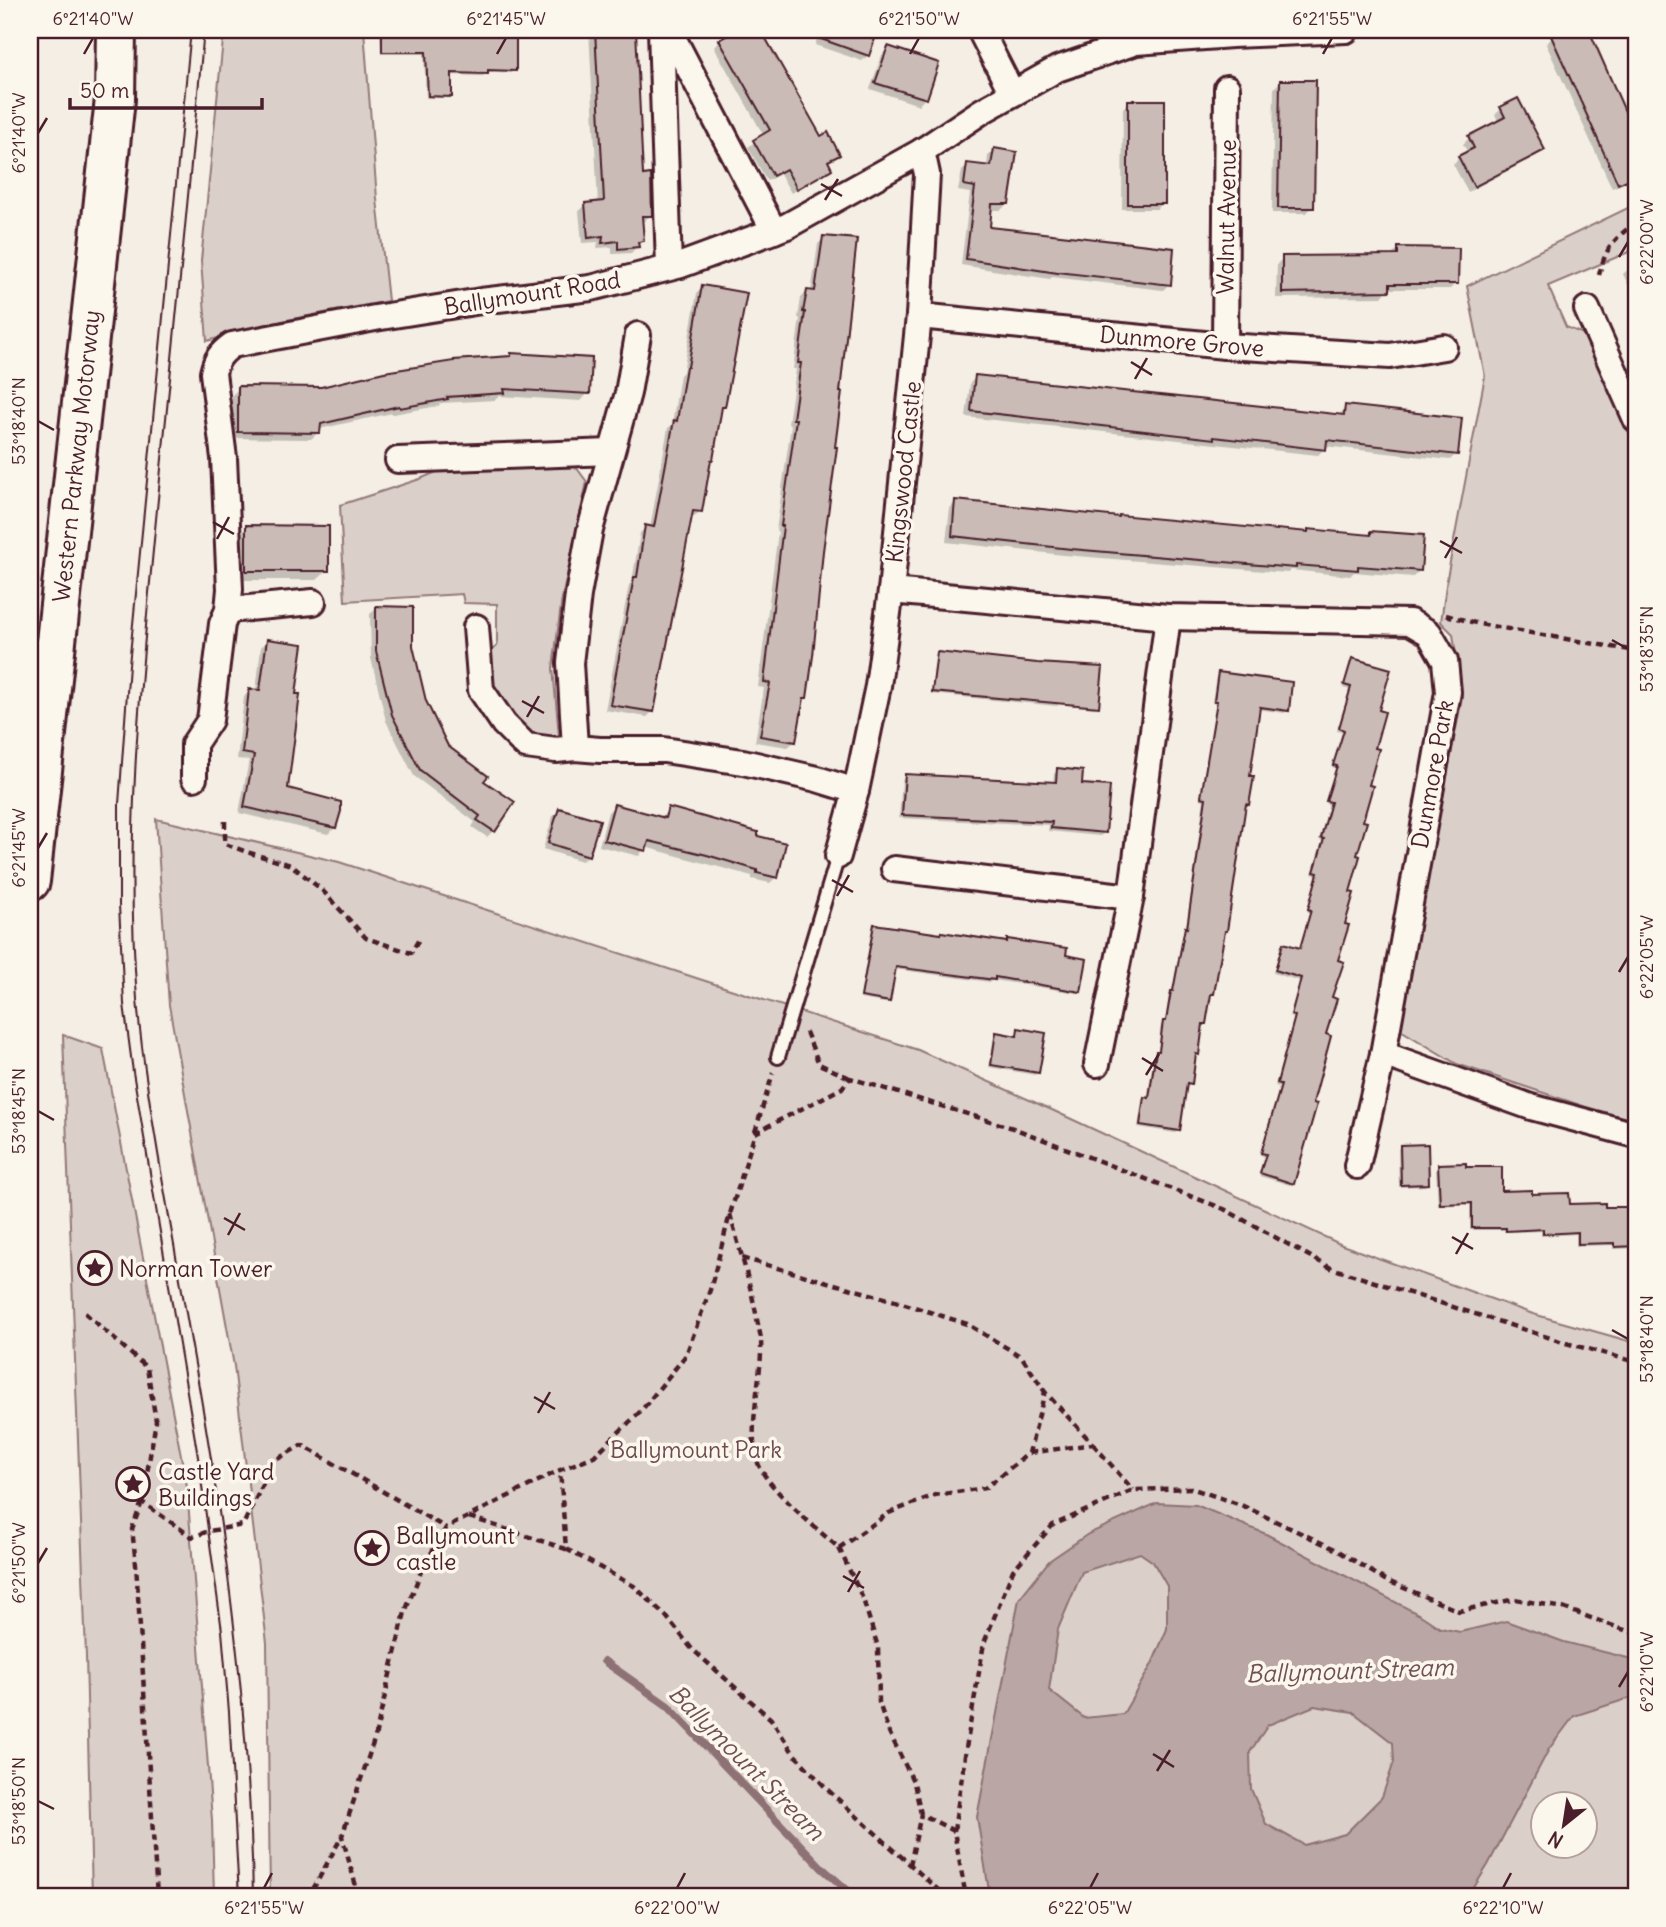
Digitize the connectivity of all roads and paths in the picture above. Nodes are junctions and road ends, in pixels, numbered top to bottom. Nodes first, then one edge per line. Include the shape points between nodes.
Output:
1 (116, 30) edge
2 (139, 30) edge
3 (661, 30) edge
4 (669, 30) edge
5 (980, 30) edge
6 (1346, 30) edge
7 (1227, 88) dead end
8 (1012, 93) junction
9 (115, 99) junction
10 (922, 151) junction
11 (1636, 222) edge
12 (774, 231) junction
13 (669, 267) junction
14 (1600, 275) dead end
15 (1587, 309) dead end
16 (919, 316) junction
17 (638, 335) dead end
18 (1224, 346) junction
19 (1444, 346) dead end
20 (1636, 419) edge
21 (611, 452) junction
22 (398, 460) dead end
23 (891, 591) junction
24 (313, 602) dead end
25 (228, 610) junction
26 (1435, 612) dead end
27 (1168, 617) junction
28 (477, 627) dead end
29 (1636, 651) edge
30 (575, 748) junction
31 (194, 778) dead end
32 (856, 791) junction
33 (225, 821) dead end
34 (838, 856) joint
35 (894, 869) dead end
36 (30, 881) edge
37 (1131, 897) junction
38 (419, 939) dead end
39 (805, 1025) dead end
40 (1383, 1054) junction
41 (778, 1057) joint
42 (1097, 1064) dead end
43 (850, 1077) junction
44 (755, 1133) junction
45 (1636, 1135) edge
46 (1357, 1166) dead end
47 (730, 1214) junction
48 (742, 1258) junction
49 (85, 1313) dead end
50 (1636, 1363) edge
51 (1045, 1392) junction
52 (1093, 1444) junction
53 (1029, 1453) junction
54 (560, 1470) junction
55 (1133, 1490) junction
56 (142, 1502) junction
57 (469, 1517) junction
58 (446, 1528) junction
59 (839, 1548) junction
60 (566, 1549) junction
61 (1636, 1634) edge
62 (921, 1814) junction
63 (954, 1831) junction
64 (342, 1836) junction
65 (910, 1865) junction
66 (157, 1897) edge
67 (255, 1897) edge
68 (359, 1897) edge
69 (946, 1897) edge
70 (966, 1897) edge

1 - 9 highway, Western Parkway Motorway
2 - 9 highway
3 - 13 street
4 - 12 street
5 - 8 street
6 - 8 street, Ballymount Road via 1136,42 1057,69
7 - 18 street, Walnut Avenue
8 - 10 street, Ballymount Road
9 - 36 highway, Western Parkway Motorway
10 - 12 street, Ballymount Road
10 - 16 street, Kingswood Castle via 927,174
11 - 14 path via 1604,255
12 - 13 street, Ballymount Road
13 - 25 street, Ballymount Road via 591,288 375,318 232,345 222,352 213,373 224,458
15 - 20 street
16 - 18 street, Dunmore Grove
16 - 23 street, Kingswood Castle
17 - 21 street
18 - 19 street, Dunmore Grove via 1390,356
21 - 22 street
21 - 30 street via 578,595 570,663
23 - 27 street, Dunmore Park
23 - 32 street, Kingswood Castle via 878,686
24 - 25 street
25 - 31 street, Ballymount Road via 222,624 209,720 194,744
26 - 29 path
27 - 37 street
27 - 40 street, Dunmore Park via 1410,622 1429,633 1445,661 1447,692
28 - 30 street via 481,691 504,724 526,746
30 - 32 street via 664,750 743,762
32 - 34 street, Kingswood Castle
33 - 38 path via 225,844 291,866 322,890 366,938 411,953
34 - 41 lane
35 - 37 street
37 - 42 street
39 - 43 path via 819,1064
40 - 45 street via 1531,1107
40 - 46 street, Dunmore Park
41 - 44 path
43 - 44 path via 842,1088
43 - 50 path via 1013,1128 1224,1209 1331,1268
44 - 47 path
47 - 48 path
47 - 54 path via 710,1290 686,1355 641,1411 594,1456
48 - 51 path via 967,1324 1022,1357
48 - 59 path via 761,1340 753,1433 758,1464 774,1488
49 - 56 path via 147,1368 156,1421
51 - 52 path
51 - 53 path
52 - 53 path
52 - 55 path
53 - 59 path via 985,1488 935,1495 889,1513
54 - 57 path
54 - 60 path
55 - 61 path via 1191,1489 1241,1505 1337,1550 1385,1580 1459,1611 1515,1599 1563,1608
55 - 63 path via 1053,1525 1013,1570 984,1643
56 - 58 path via 192,1537 243,1525 274,1461 302,1445
56 - 66 path via 132,1529
57 - 58 path
57 - 60 path
58 - 64 path via 422,1569 405,1612 375,1737
59 - 62 path via 863,1599 878,1647 879,1703 914,1783
60 - 65 path via 634,1586 692,1649 771,1719 794,1754 830,1792
62 - 63 path
62 - 65 path
63 - 70 path
64 - 67 path via 311,1893
64 - 68 path
65 - 69 path

